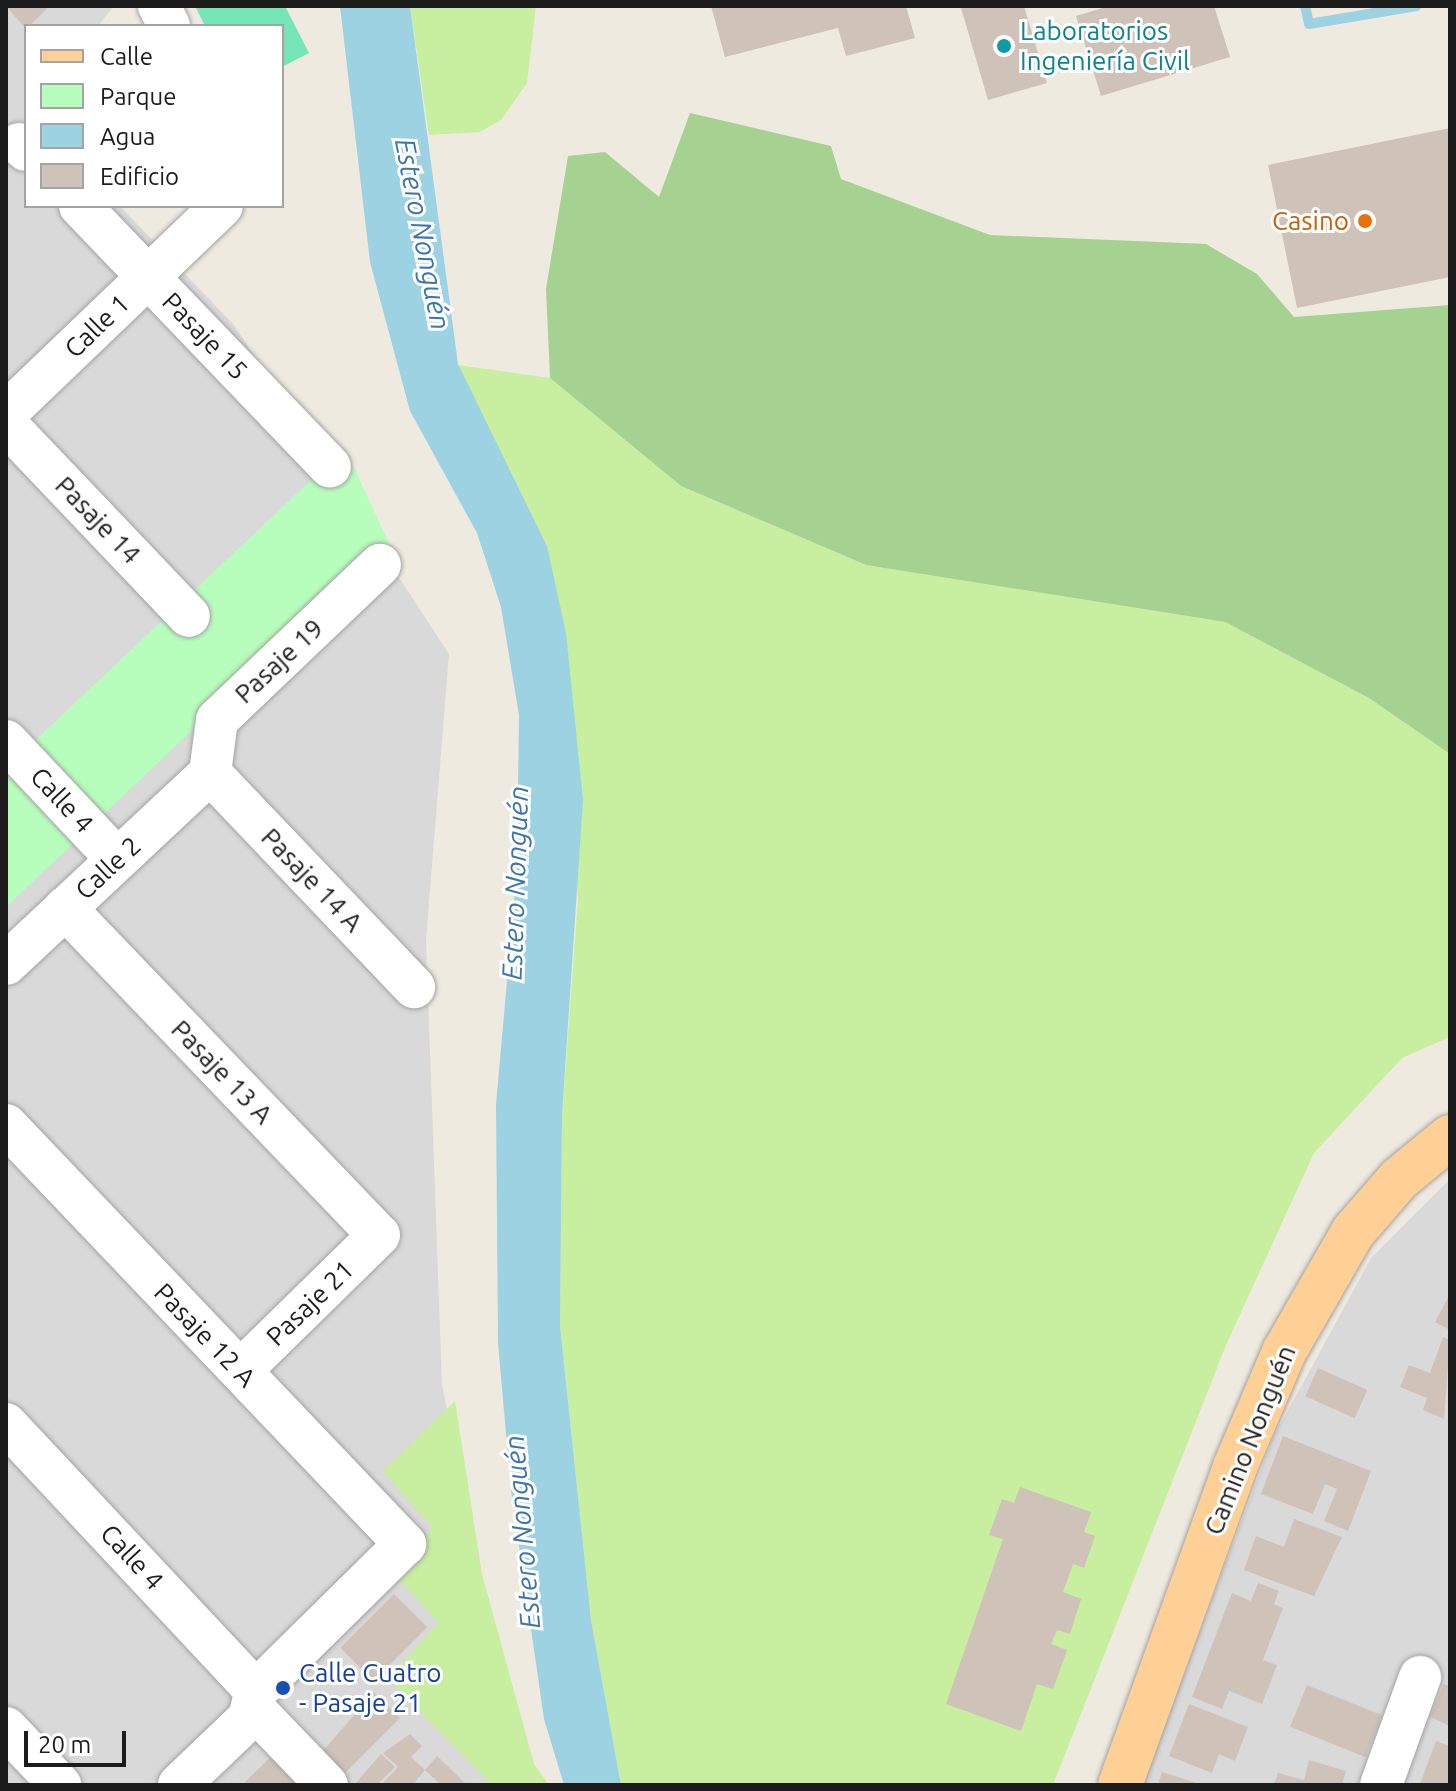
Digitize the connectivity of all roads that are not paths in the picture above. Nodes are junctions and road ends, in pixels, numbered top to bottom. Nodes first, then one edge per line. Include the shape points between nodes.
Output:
1 (159, 6) edge
2 (168, 24) edge
3 (82, 208) edge
4 (220, 208) edge
5 (148, 277) junction
6 (6, 413) edge
7 (6, 424) edge
8 (330, 467) dead end
9 (380, 565) dead end
10 (189, 616) dead end
11 (6, 741) edge
12 (210, 773) junction
13 (117, 859) junction
14 (65, 908) junction
15 (6, 964) edge
16 (414, 987) dead end
17 (6, 1125) edge
18 (1450, 1137) edge
19 (379, 1235) joint
20 (240, 1371) junction
21 (6, 1424) edge
22 (1420, 1677) dead end
23 (256, 1701) junction
24 (6, 1728) edge
25 (60, 1785) edge
26 (179, 1785) edge
27 (327, 1785) edge
28 (1120, 1785) edge
29 (1381, 1785) edge

1 - 2 street
3 - 5 street, Pasaje 15
4 - 5 street, Calle 1
5 - 6 street, Calle 1
5 - 8 street, Pasaje 15
7 - 10 street, Pasaje 14
9 - 12 street, Pasaje 19 via 217,720
11 - 13 street, Calle 4
12 - 13 street, Calle 2
12 - 16 street, Pasaje 14 A
13 - 14 street, Calle 2
14 - 15 street, Calle 2
14 - 19 street, Pasaje 13 A
17 - 20 street, Pasaje 12 A
18 - 28 main road, Camino Nonguén via 1399,1179 1353,1232 1284,1352 1235,1467
19 - 20 street, Pasaje 21
20 - 23 street, Pasaje 12 A via 405,1544
21 - 23 street, Calle 4
22 - 29 street
23 - 26 street
23 - 27 street, Calle 4
24 - 25 street

